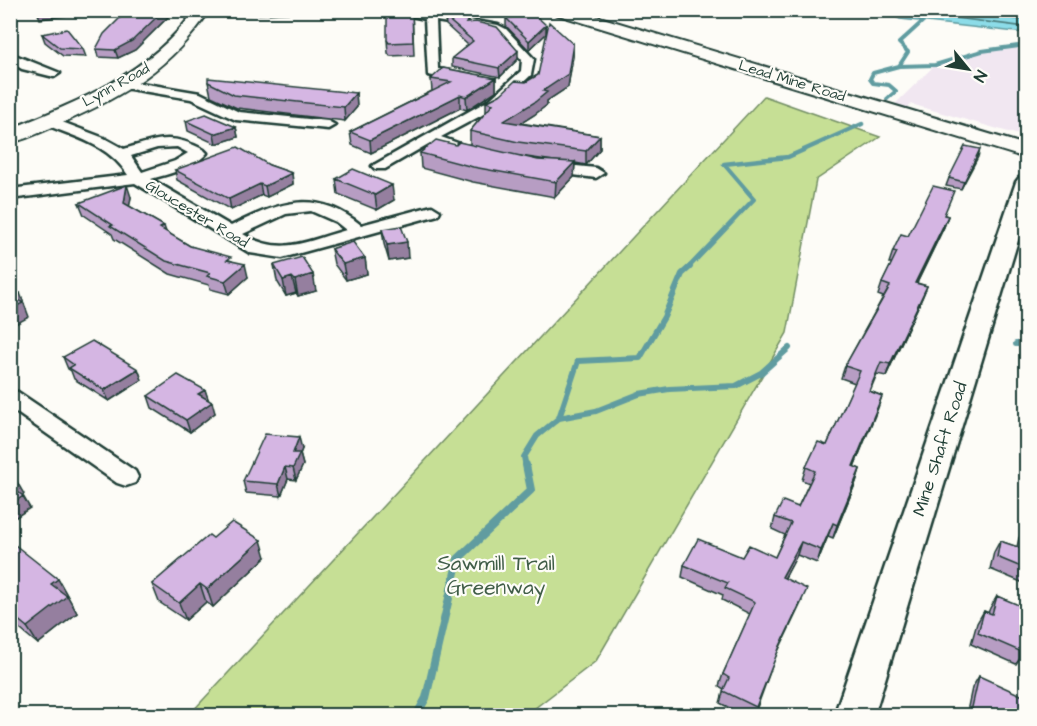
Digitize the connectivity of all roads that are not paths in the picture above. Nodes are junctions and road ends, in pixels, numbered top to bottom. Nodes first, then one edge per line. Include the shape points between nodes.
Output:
1 (203, 10) edge
2 (389, 10) edge
3 (558, 10) edge
4 (433, 17) junction
5 (10, 57) edge
6 (54, 73) dead end
7 (123, 84) junction
8 (514, 86) junction
9 (49, 121) junction
10 (328, 125) dead end
11 (10, 137) edge
12 (429, 138) junction
13 (1026, 152) edge
14 (122, 154) junction
15 (477, 155) edge
16 (380, 166) dead end
17 (528, 166) edge
18 (596, 173) dead end
19 (138, 178) junction
20 (1026, 182) edge
21 (10, 194) edge
22 (432, 212) dead end
23 (359, 232) junction
24 (229, 234) junction
25 (10, 397) edge
26 (126, 477) dead end
27 (854, 716) edge

1 - 7 main road, Lynn Road via 176,46
2 - 4 street
3 - 13 main road, Lead Mine Road
4 - 8 street via 432,72
4 - 8 street via 477,22 502,31 528,59 527,72
5 - 6 street
7 - 9 main road, Lynn Road
7 - 10 street via 195,96 236,116
8 - 12 street via 494,103
9 - 11 main road, Lynn Road
9 - 14 street, Gloucester Road
12 - 15 street
12 - 16 street
14 - 19 street, Gloucester Road
14 - 19 street via 178,142 199,153 183,165
17 - 18 street
19 - 21 street
19 - 24 street, Gloucester Road
20 - 27 street, Mine Shaft Road
22 - 23 street, Gloucester Road
23 - 24 street, Gloucester Road via 282,253 256,249
23 - 24 street via 340,214 319,206 291,206
25 - 26 street

